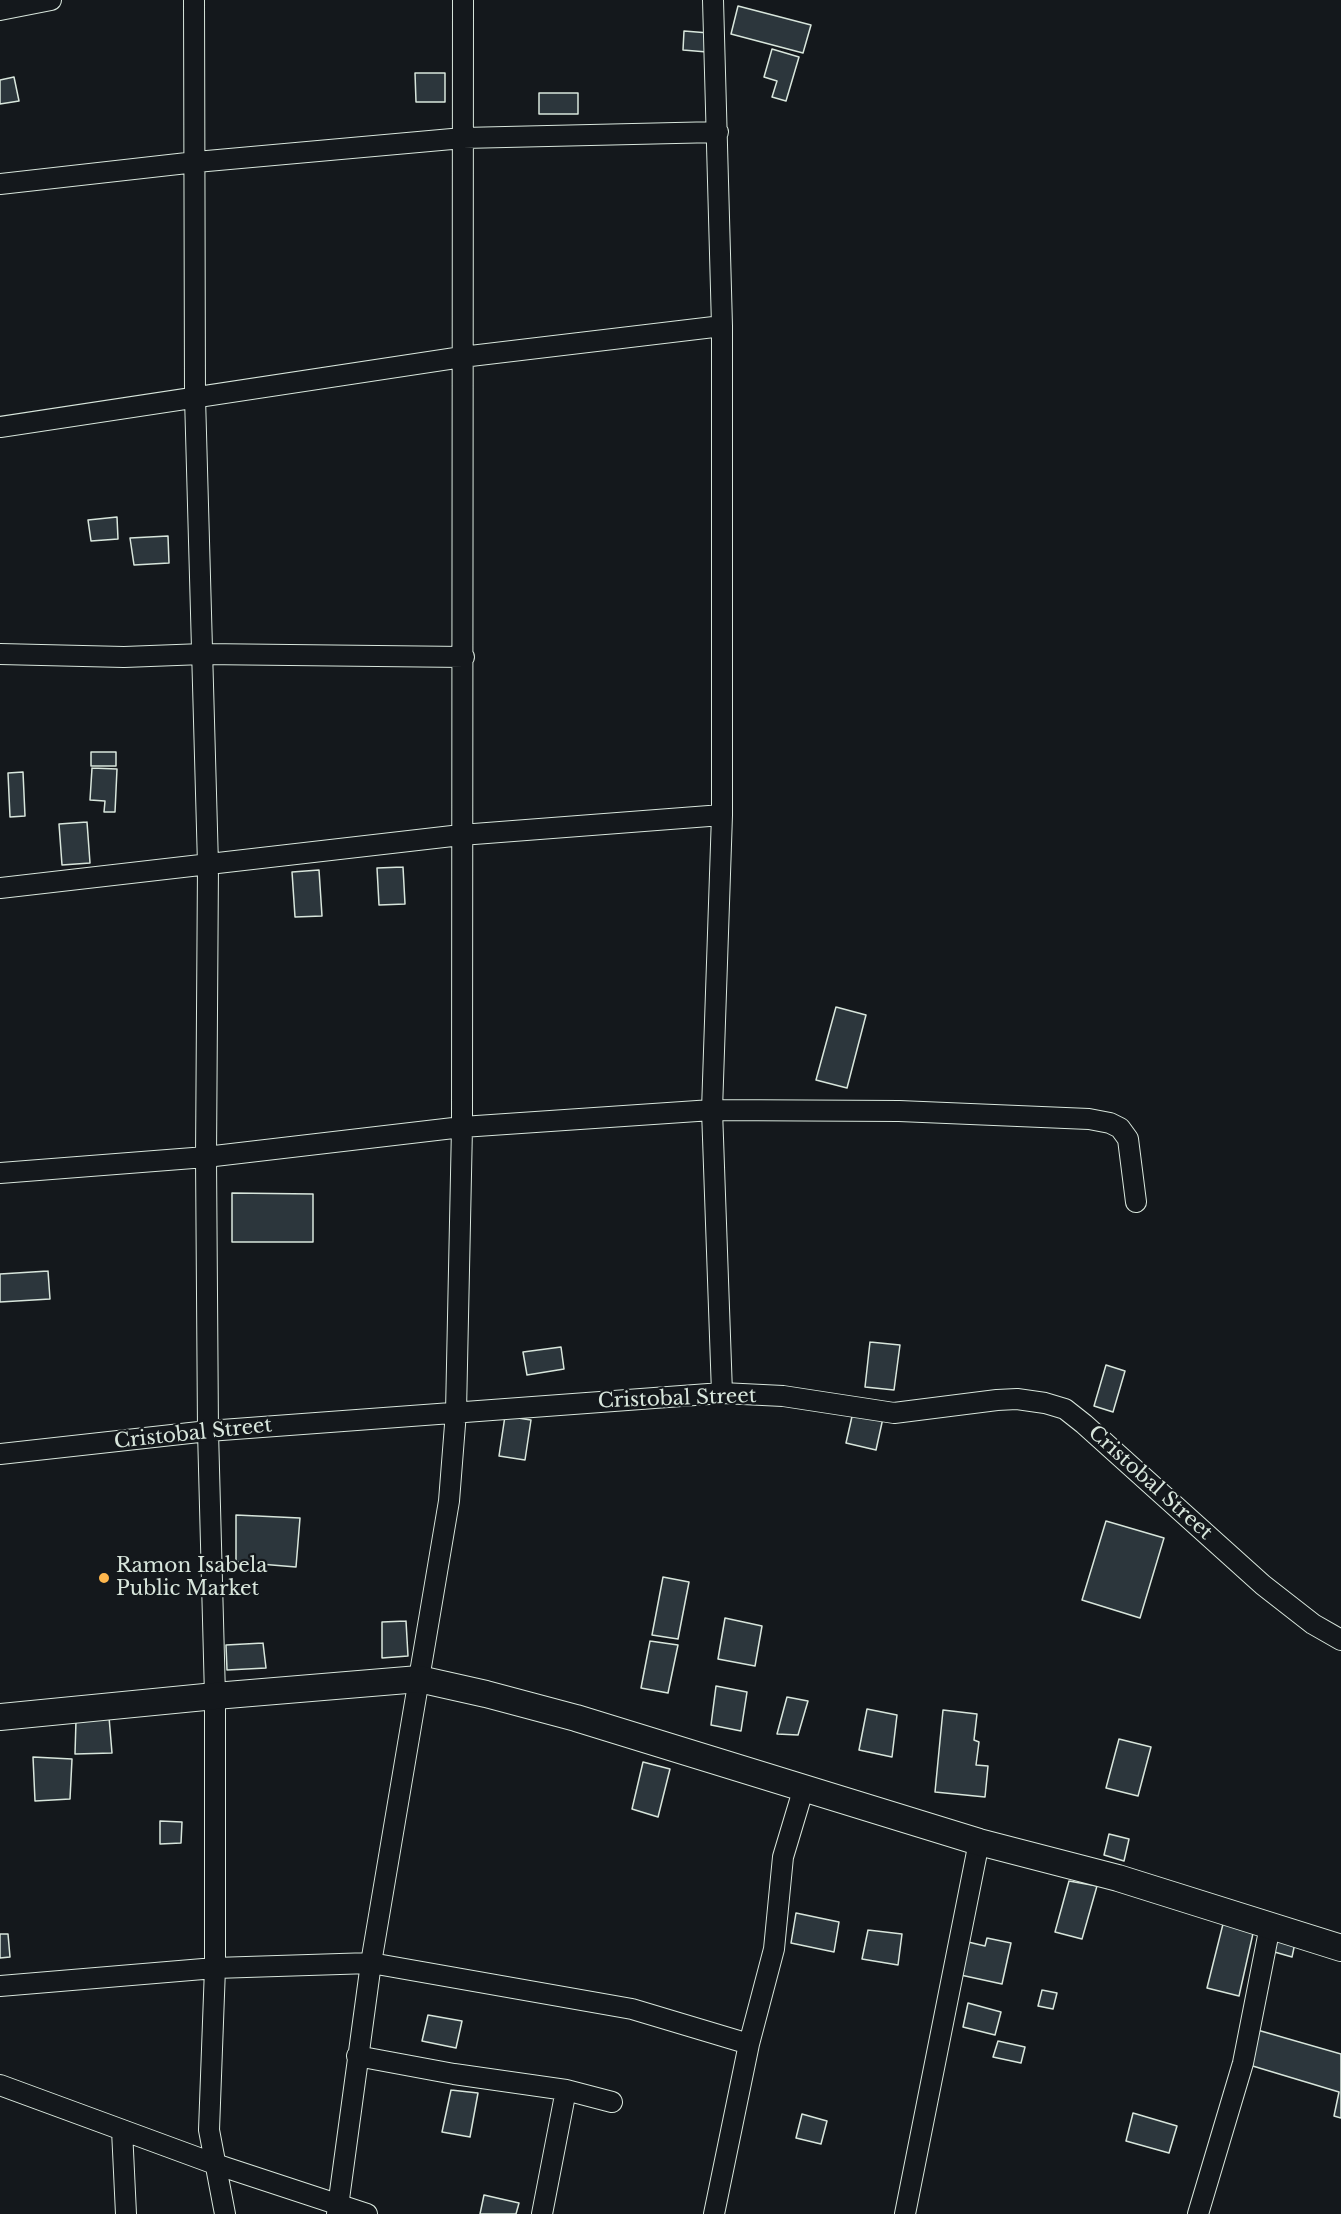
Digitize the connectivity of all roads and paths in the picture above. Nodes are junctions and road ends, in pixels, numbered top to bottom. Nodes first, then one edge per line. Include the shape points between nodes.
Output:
1 (51, 0) edge
2 (194, 0) edge
3 (463, 0) edge
4 (713, 0) edge
5 (0, 10) edge
6 (718, 132) junction
7 (463, 138) junction
8 (195, 162) junction
9 (0, 184) edge
10 (722, 326) junction
11 (462, 357) junction
12 (195, 397) junction
13 (0, 427) edge
14 (0, 654) edge
15 (203, 654) junction
16 (464, 657) junction
17 (722, 815) junction
18 (461, 835) junction
19 (208, 865) junction
20 (0, 888) edge
21 (712, 1110) junction
22 (462, 1127) junction
23 (206, 1157) junction
24 (0, 1173) edge
25 (1136, 1202) dead end
26 (722, 1393) junction
27 (456, 1412) junction
28 (208, 1431) junction
29 (0, 1454) edge
30 (1341, 1640) edge
31 (419, 1679) junction
32 (215, 1696) junction
33 (0, 1717) edge
34 (804, 1787) junction
35 (979, 1842) junction
36 (1270, 1926) junction
37 (1341, 1948) edge
38 (371, 1964) junction
39 (215, 1968) junction
40 (0, 1986) edge
41 (749, 2044) junction
42 (357, 2056) junction
43 (0, 2085) edge
44 (566, 2090) junction
45 (612, 2102) dead end
46 (122, 2130) junction
47 (216, 2164) junction
48 (338, 2209) edge
49 (126, 2214) edge
50 (225, 2214) edge
51 (367, 2214) edge
52 (542, 2214) edge
53 (714, 2214) edge
54 (905, 2214) edge
55 (1198, 2214) edge

1 - 5 street
2 - 8 street
3 - 7 street
4 - 6 street
6 - 7 street
6 - 10 street
7 - 8 street
7 - 11 street
8 - 9 street
8 - 12 street
10 - 11 street
10 - 17 street
11 - 12 street
11 - 16 street
12 - 13 street
12 - 15 street
14 - 15 street
15 - 16 street
15 - 19 street
16 - 18 street
17 - 18 street
17 - 21 street
18 - 19 street
18 - 22 street
19 - 20 street
19 - 23 street
21 - 22 street
21 - 25 street via 899,1111 1110,1123 1128,1139
21 - 26 street
22 - 23 street
22 - 27 street
23 - 24 street
23 - 28 street
26 - 27 street, Cristobal Street
26 - 30 street, Cristobal Street via 783,1396 894,1413 1017,1399 1065,1409 1263,1585 1313,1624
27 - 28 street, Cristobal Street
27 - 31 street via 449,1501
28 - 29 street, Cristobal Street
28 - 32 street
31 - 32 main road
31 - 34 main road via 576,1718
31 - 38 street
32 - 33 main road
32 - 39 street
34 - 35 main road
34 - 41 street via 783,1857 774,1949
35 - 36 main road via 1118,1878
35 - 54 street
36 - 37 main road
36 - 55 street via 1243,2063
38 - 39 street
38 - 41 street via 632,2009
38 - 42 street
39 - 40 street
39 - 47 street via 209,2130
41 - 53 street
42 - 44 street
42 - 48 street
43 - 46 street
44 - 45 street
44 - 52 street
46 - 47 street
46 - 49 street
47 - 48 street
47 - 50 street
48 - 51 street

